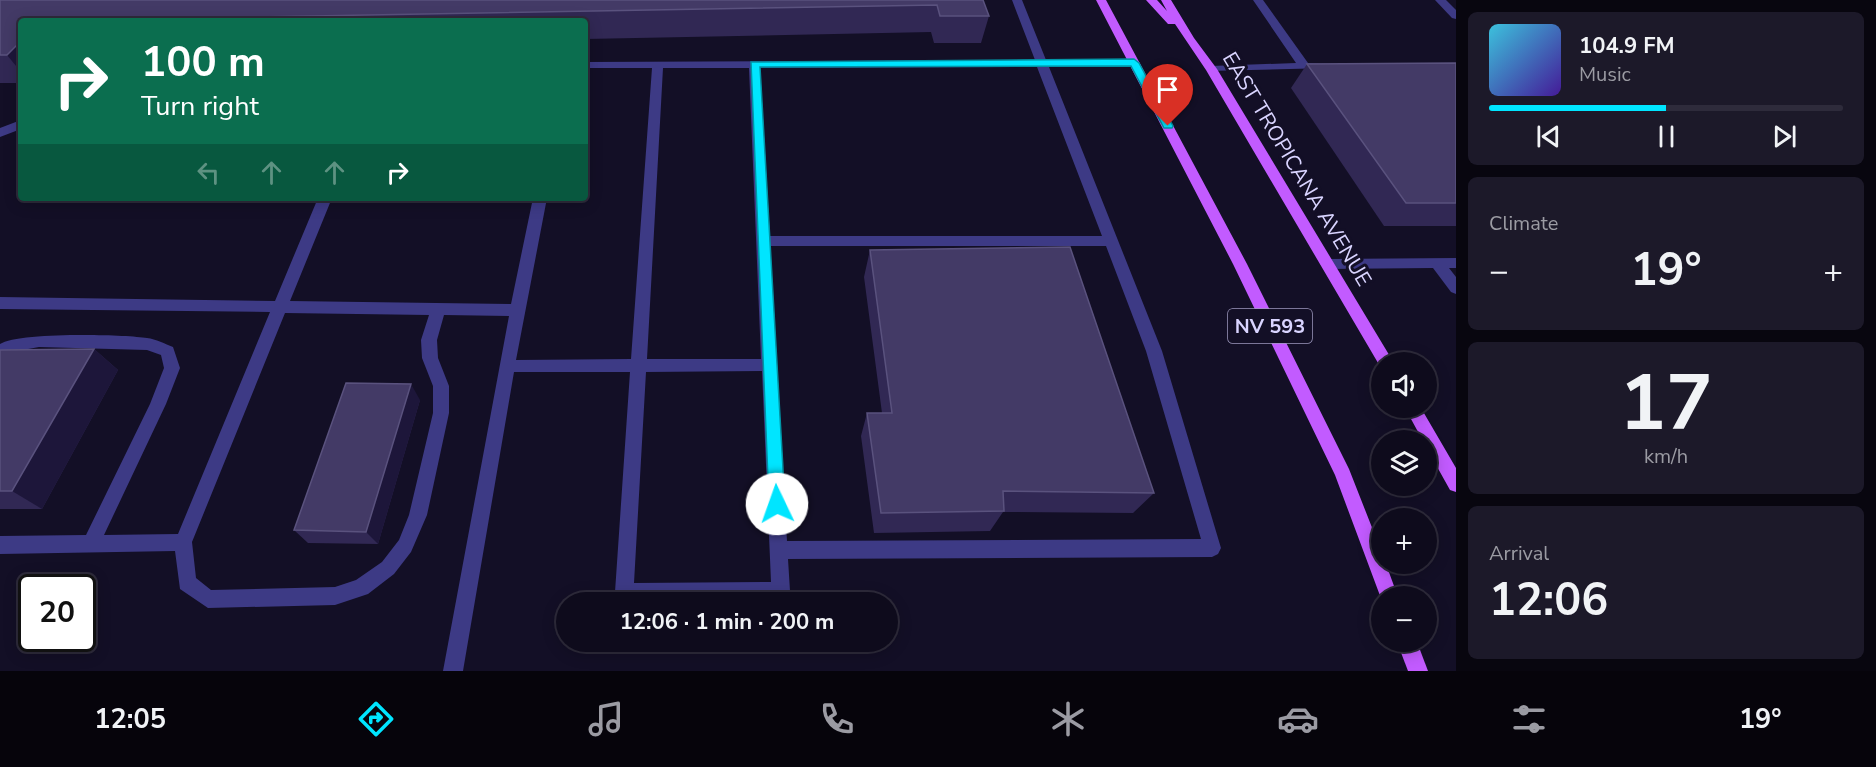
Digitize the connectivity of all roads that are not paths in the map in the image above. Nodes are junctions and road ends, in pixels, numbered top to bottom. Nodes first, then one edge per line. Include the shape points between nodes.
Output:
1 (1017, 0) edge
2 (1101, 0) edge
3 (1151, 0) edge
4 (1166, 0) edge
5 (1258, 0) edge
6 (1440, 0) edge
7 (1456, 16) edge
8 (1189, 39) junction
9 (1042, 63) junction
10 (1134, 63) junction
11 (658, 64) junction
12 (754, 64) junction
13 (588, 65) edge
14 (1304, 66) junction
15 (1339, 66) edge
16 (1211, 69) junction
17 (18, 125) edge
18 (0, 133) edge
19 (324, 201) edge
20 (539, 201) edge
21 (764, 241) junction
22 (1110, 241) junction
23 (1437, 263) junction
24 (1456, 263) edge
25 (1327, 264) junction
26 (1456, 288) edge
27 (0, 303) edge
28 (281, 307) junction
29 (438, 309) junction
30 (517, 310) junction
31 (1379, 352) edge
32 (0, 353) edge
33 (638, 365) junction
34 (770, 365) junction
35 (507, 366) junction
36 (1420, 418) edge
37 (1451, 463) edge
38 (1456, 484) edge
39 (183, 542) junction
40 (91, 543) junction
41 (0, 544) edge
42 (780, 550) junction
43 (1385, 586) edge
44 (1411, 652) edge
45 (453, 671) edge
46 (1418, 671) edge

1 - 9 lane
2 - 10 main road, NV 593
3 - 8 main road
4 - 8 main road, EAST TROPICANA AVENUE
5 - 14 lane
6 - 7 lane
8 - 16 main road, EAST TROPICANA AVENUE
9 - 10 lane
9 - 12 lane
9 - 22 lane
10 - 43 main road, NV 593 via 1240,264 1343,474
11 - 12 lane
11 - 13 lane
11 - 33 lane
12 - 21 lane
14 - 15 lane
14 - 16 lane
16 - 25 main road, EAST TROPICANA AVENUE
17 - 18 lane
19 - 28 lane
20 - 30 lane
21 - 22 lane
21 - 34 lane
22 - 42 lane via 1154,351 1212,548
23 - 24 lane
23 - 25 lane
23 - 26 lane
25 - 31 main road, EAST TROPICANA AVENUE
27 - 28 lane
28 - 29 lane
28 - 39 lane
29 - 30 lane
29 - 39 lane via 429,340 430,358 441,386 441,413 418,515 405,546 388,568 361,588 335,596 208,599 187,583
30 - 35 lane
32 - 40 lane via 8,346 39,341 147,344 168,351 172,368 158,404
33 - 34 lane
33 - 35 lane
33 - 42 lane via 624,592 781,591
34 - 42 lane
35 - 45 lane
36 - 37 main road
37 - 38 main road
39 - 40 lane
40 - 41 lane
44 - 46 main road

